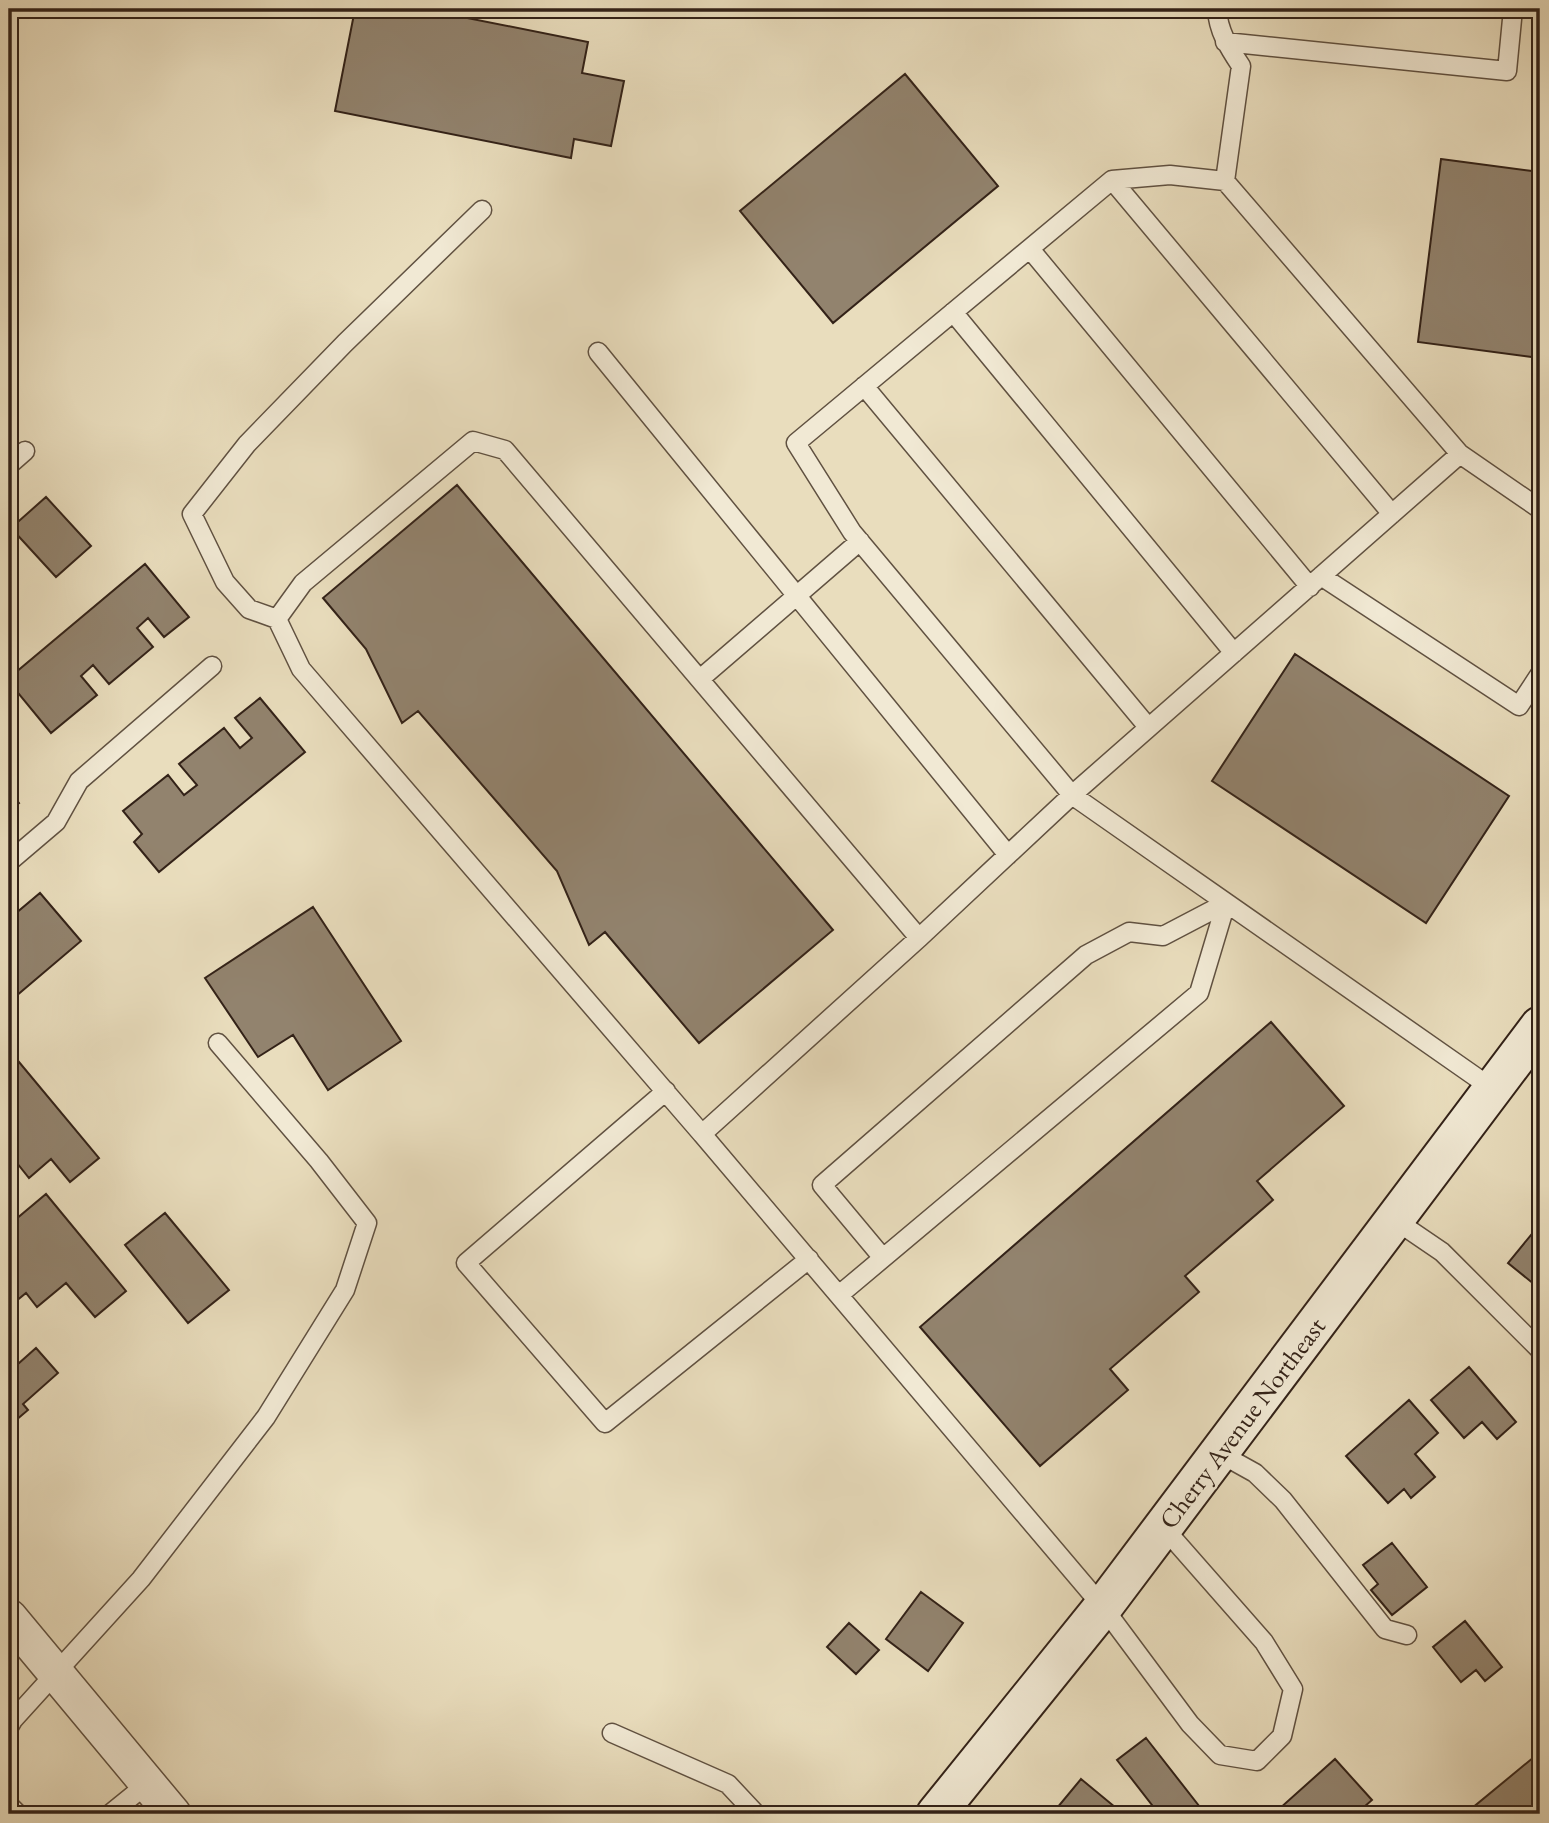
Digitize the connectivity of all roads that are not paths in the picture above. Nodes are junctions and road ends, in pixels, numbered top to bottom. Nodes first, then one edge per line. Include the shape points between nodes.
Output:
1 (1217, 9) edge
2 (1513, 9) edge
3 (1225, 43) junction
4 (1112, 180) junction
5 (1225, 181) junction
6 (482, 211) dead end
7 (1030, 249) junction
8 (953, 312) junction
9 (598, 352) dead end
10 (864, 386) junction
11 (25, 451) dead end
12 (1461, 454) junction
13 (9, 465) edge
14 (1540, 509) edge
15 (1392, 514) junction
16 (860, 541) junction
17 (1315, 581) junction
18 (796, 596) junction
19 (277, 619) junction
20 (1234, 653) junction
21 (212, 666) dead end
22 (1540, 674) edge
23 (700, 680) junction
24 (1149, 727) junction
25 (1072, 794) junction
26 (1008, 855) junction
27 (9, 863) edge
28 (1226, 903) junction
29 (919, 938) junction
30 (1540, 1026) edge
31 (218, 1044) dead end
32 (1493, 1089) junction
33 (666, 1091) junction
34 (702, 1134) junction
35 (1395, 1220) junction
36 (884, 1258) junction
37 (809, 1259) junction
38 (839, 1295) junction
39 (1540, 1350) edge
40 (1219, 1452) junction
41 (1163, 1527) junction
42 (1103, 1607) junction
43 (9, 1617) edge
44 (1407, 1635) dead end
45 (55, 1673) junction
46 (9, 1727) edge
47 (612, 1733) dead end
48 (148, 1784) junction
49 (9, 1805) edge
50 (18, 1814) edge
51 (110, 1814) edge
52 (173, 1814) edge
53 (755, 1814) edge
54 (936, 1814) edge

1 - 3 lane
2 - 3 lane via 1507,71
3 - 5 lane via 1241,66
4 - 5 lane via 1170,175
4 - 7 lane
4 - 15 lane
5 - 12 lane
6 - 19 lane via 247,444 192,514 226,582 249,609
7 - 8 lane
7 - 17 lane
8 - 10 lane
8 - 20 lane
9 - 18 lane
10 - 16 lane via 796,443
10 - 24 lane
11 - 13 lane
12 - 14 lane
12 - 15 lane
15 - 17 lane
16 - 18 lane
16 - 25 lane
17 - 20 lane
17 - 22 lane via 1519,706
18 - 23 lane
18 - 26 lane
19 - 23 lane via 303,583 473,441 505,450
19 - 33 lane via 301,669
20 - 24 lane
21 - 27 lane via 79,781 56,822
23 - 29 lane
24 - 25 lane
25 - 26 lane
25 - 28 lane
26 - 29 lane
28 - 32 lane
28 - 36 lane via 1199,993
28 - 36 lane via 1163,936 1129,932 1086,955 822,1185
29 - 34 lane
30 - 32 main road, Cherry Avenue Northeast
31 - 45 lane via 367,1223 345,1290 266,1417 141,1579
32 - 35 main road, Cherry Avenue Northeast
33 - 34 lane
33 - 37 lane via 466,1263 605,1423
34 - 37 lane
35 - 39 lane via 1441,1252
35 - 40 main road, Cherry Avenue Northeast
36 - 38 lane
37 - 38 lane
38 - 42 lane
40 - 41 main road, Cherry Avenue Northeast
40 - 44 lane via 1255,1473 1283,1500 1385,1629
41 - 42 main road, Cherry Avenue Northeast
41 - 42 lane via 1264,1642 1293,1689 1282,1736 1256,1761 1220,1755 1190,1724
42 - 54 main road, Cherry Avenue Northeast
43 - 45 street
45 - 46 lane
45 - 48 street
47 - 53 lane via 728,1784
48 - 51 lane
48 - 52 street
49 - 50 lane

